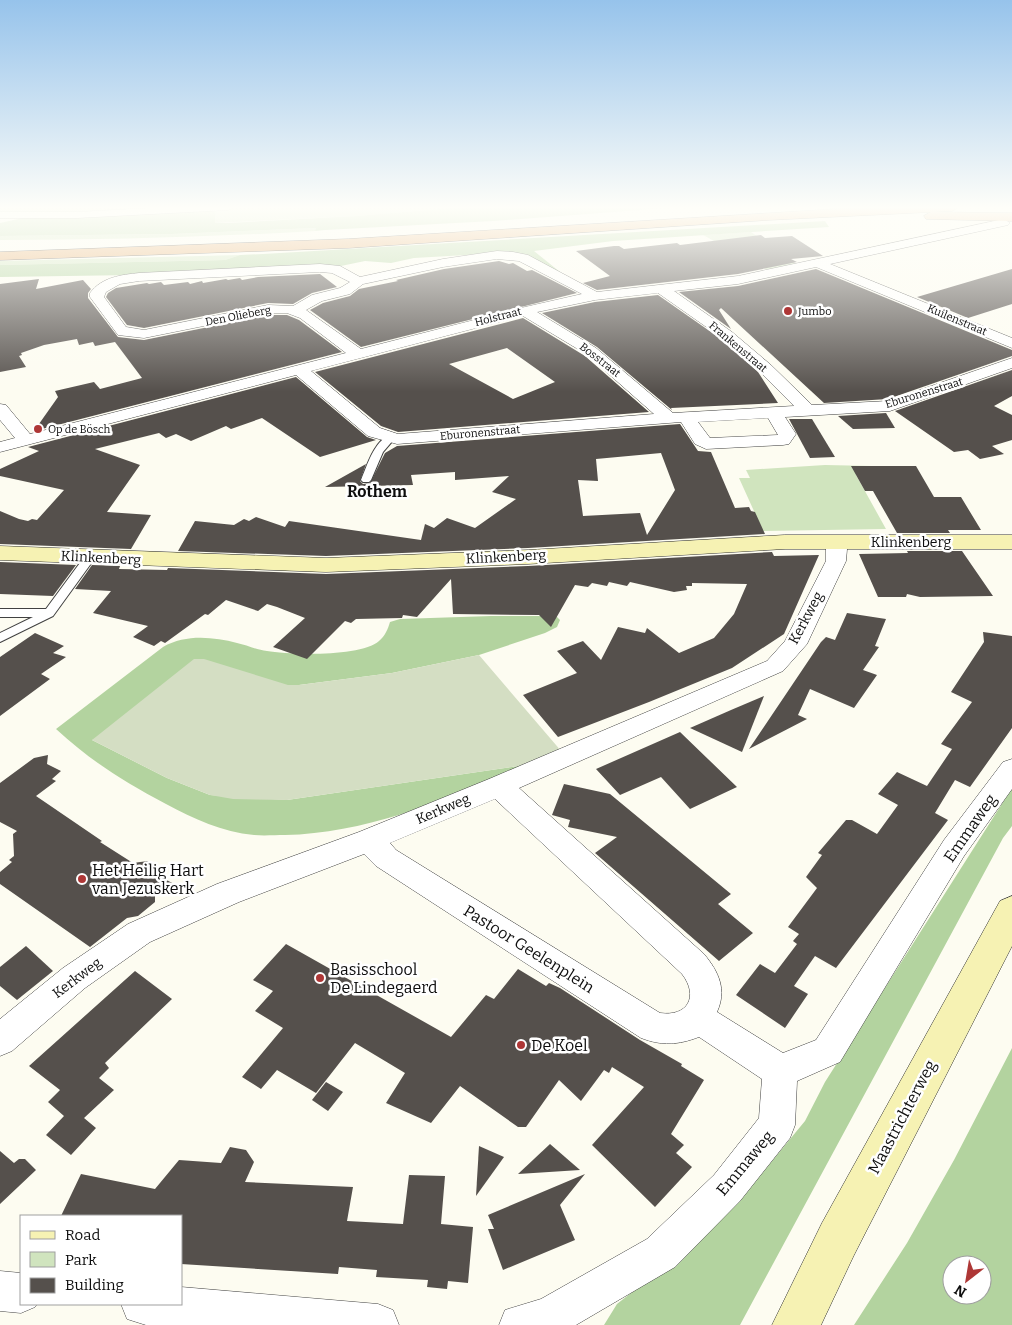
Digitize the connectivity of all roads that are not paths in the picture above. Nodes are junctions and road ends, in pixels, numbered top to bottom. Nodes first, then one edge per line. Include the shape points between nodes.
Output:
1 (303, 269) edge
2 (332, 269) edge
3 (414, 269) edge
4 (543, 269) edge
5 (795, 269) edge
6 (831, 269) edge
7 (358, 280) junction
8 (663, 290) junction
9 (595, 296) junction
10 (296, 310) junction
11 (525, 311) junction
12 (166, 315) dead end
13 (133, 320) dead end
14 (116, 323) junction
15 (180, 327) junction
16 (1012, 343) edge
17 (356, 353) junction
18 (1012, 363) edge
19 (298, 368) junction
20 (0, 409) edge
21 (807, 410) junction
22 (774, 413) junction
23 (677, 417) junction
24 (390, 438) junction
25 (26, 440) junction
26 (0, 447) edge
27 (366, 480) dead end
28 (836, 542) junction
29 (1012, 542) edge
30 (0, 553) edge
31 (89, 558) junction
32 (0, 613) edge
33 (53, 614) junction
34 (0, 638) edge
35 (1012, 769) edge
36 (499, 786) junction
37 (369, 840) junction
38 (1012, 911) edge
39 (697, 1017) junction
40 (0, 1040) edge
41 (780, 1072) junction
42 (0, 1291) edge
43 (20, 1293) edge
44 (153, 1305) edge
45 (797, 1324) edge
46 (378, 1325) edge
47 (520, 1325) edge

1 - 14 street, Den Olieberg via 139,277 114,282 104,285 97,292 97,297
2 - 7 street, Den Olieberg
3 - 7 street, Den Olieberg
4 - 9 street, Den Olieberg
5 - 8 street, Holstraat
6 - 16 street, Kuilenstraat
7 - 10 street, Den Olieberg via 349,290 319,298
8 - 9 street, Holstraat
8 - 21 street, Frankenstraat via 727,335
9 - 11 street, Holstraat
10 - 15 street, Den Olieberg via 268,309
10 - 17 street
11 - 17 street, Holstraat
11 - 23 street, Bosstraat via 591,351
12 - 15 street
13 - 14 street
14 - 15 street, Den Olieberg via 119,329 132,334
17 - 19 street, Holstraat
18 - 21 street, Eburonenstraat via 890,406
19 - 24 street, Eburonenstraat via 374,432
19 - 25 street, Holstraat
20 - 25 street
21 - 22 street, Eburonenstraat
22 - 23 street, Eburonenstraat
22 - 23 street via 787,434 783,440 706,444
23 - 24 street, Eburonenstraat via 411,439
24 - 27 lane via 379,451
25 - 26 street, Holstraat
28 - 29 street, Klinkenberg
28 - 31 street, Klinkenberg via 347,564
28 - 36 street, Kerkweg via 836,560 795,644 775,666
30 - 31 street, Klinkenberg
31 - 33 lane
32 - 33 lane
33 - 34 lane
35 - 41 street, Emmaweg via 954,848 828,1051
36 - 37 street, Kerkweg
36 - 39 street via 693,964 705,981 707,996
37 - 39 street, Pastoor Geelenplein via 386,858 653,1027 665,1030 678,1028 691,1024
37 - 40 street, Kerkweg via 228,893 140,933 74,978
38 - 45 street, Maastrichterweg via 838,1239
39 - 41 street
41 - 47 street, Emmaweg via 777,1125 727,1188 661,1253 548,1318
42 - 43 street
44 - 46 street

